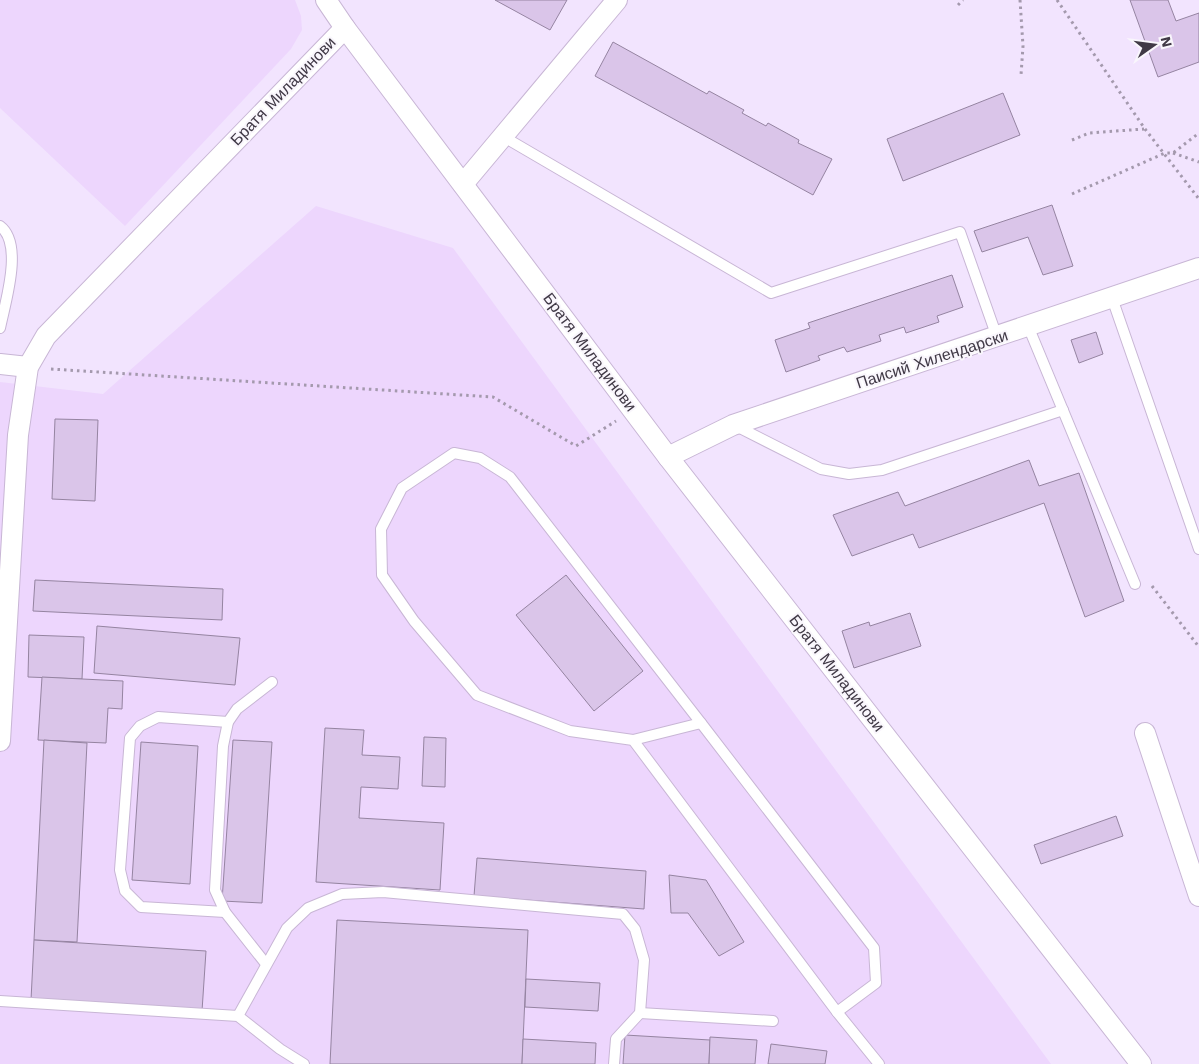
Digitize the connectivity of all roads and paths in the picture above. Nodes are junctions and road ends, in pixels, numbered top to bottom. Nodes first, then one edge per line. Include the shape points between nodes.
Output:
1 (326, 0) edge
2 (618, 0) edge
3 (963, 0) edge
4 (1020, 0) edge
5 (1057, 0) edge
6 (958, 5) dead end
7 (345, 28) junction
8 (1021, 75) dead end
9 (1145, 129) junction
10 (1199, 132) edge
11 (504, 137) junction
12 (1072, 140) dead end
13 (1165, 153) junction
14 (1172, 153) junction
15 (1199, 162) edge
16 (463, 184) junction
17 (1072, 194) dead end
18 (1199, 199) edge
19 (0, 226) edge
20 (1199, 268) edge
21 (1112, 298) junction
22 (1028, 326) junction
23 (0, 328) edge
24 (998, 337) junction
25 (0, 364) edge
26 (28, 367) junction
27 (634, 410) junction
28 (1063, 410) junction
29 (733, 425) junction
30 (668, 457) junction
31 (1199, 548) edge
32 (1130, 572) junction
33 (1135, 584) dead end
34 (1199, 647) edge
35 (272, 682) dead end
36 (228, 722) junction
37 (701, 723) junction
38 (1144, 733) dead end
39 (634, 740) junction
40 (0, 741) edge
41 (1199, 896) edge
42 (225, 912) junction
43 (266, 964) junction
44 (0, 1001) edge
45 (837, 1012) junction
46 (640, 1013) junction
47 (238, 1016) junction
48 (773, 1021) dead end
49 (304, 1064) edge
50 (614, 1064) edge
51 (879, 1064) edge
52 (1141, 1064) edge

1 - 7 street
2 - 11 street
3 - 6 path
4 - 8 path
5 - 9 path
7 - 16 street, Братя Миладинови
7 - 26 street, Братя Миладинови via 46,336
9 - 12 path via 1089,133
9 - 13 path
10 - 14 path
11 - 16 street
11 - 24 lane via 771,292 960,232
13 - 14 path
13 - 17 path
13 - 18 path
14 - 15 path
16 - 27 street, Братя Миладинови
19 - 23 lane via 5,230 14,264
20 - 21 street, Паисий Хилендарски
21 - 22 street, Паисий Хилендарски
21 - 31 lane
22 - 24 street, Паисий Хилендарски
22 - 28 lane
24 - 29 street, Паисий Хилендарски
25 - 26 street
26 - 27 path via 493,397 576,446
26 - 40 street via 18,435
27 - 30 street, Братя Миладинови
28 - 29 lane via 882,470 849,474 821,469
28 - 32 lane
29 - 30 street, Паисий Хилендарски
30 - 52 street, Братя Миладинови
32 - 33 lane
32 - 34 path via 1139,572
35 - 36 lane via 237,709
36 - 42 lane via 223,746 215,890
36 - 42 lane via 158,717 140,726 130,738 120,870 125,891 141,907
37 - 39 lane
37 - 39 lane via 510,477 480,458 454,453 402,488 381,529 382,575 414,621 477,695 570,731
37 - 45 lane via 874,948 876,983
38 - 41 street
39 - 45 lane
42 - 43 lane
43 - 46 lane via 287,928 308,908 342,894 383,892 623,914 635,929 644,960
43 - 47 lane
44 - 47 lane
45 - 51 lane
46 - 48 lane
46 - 50 lane via 616,1038
47 - 49 lane

